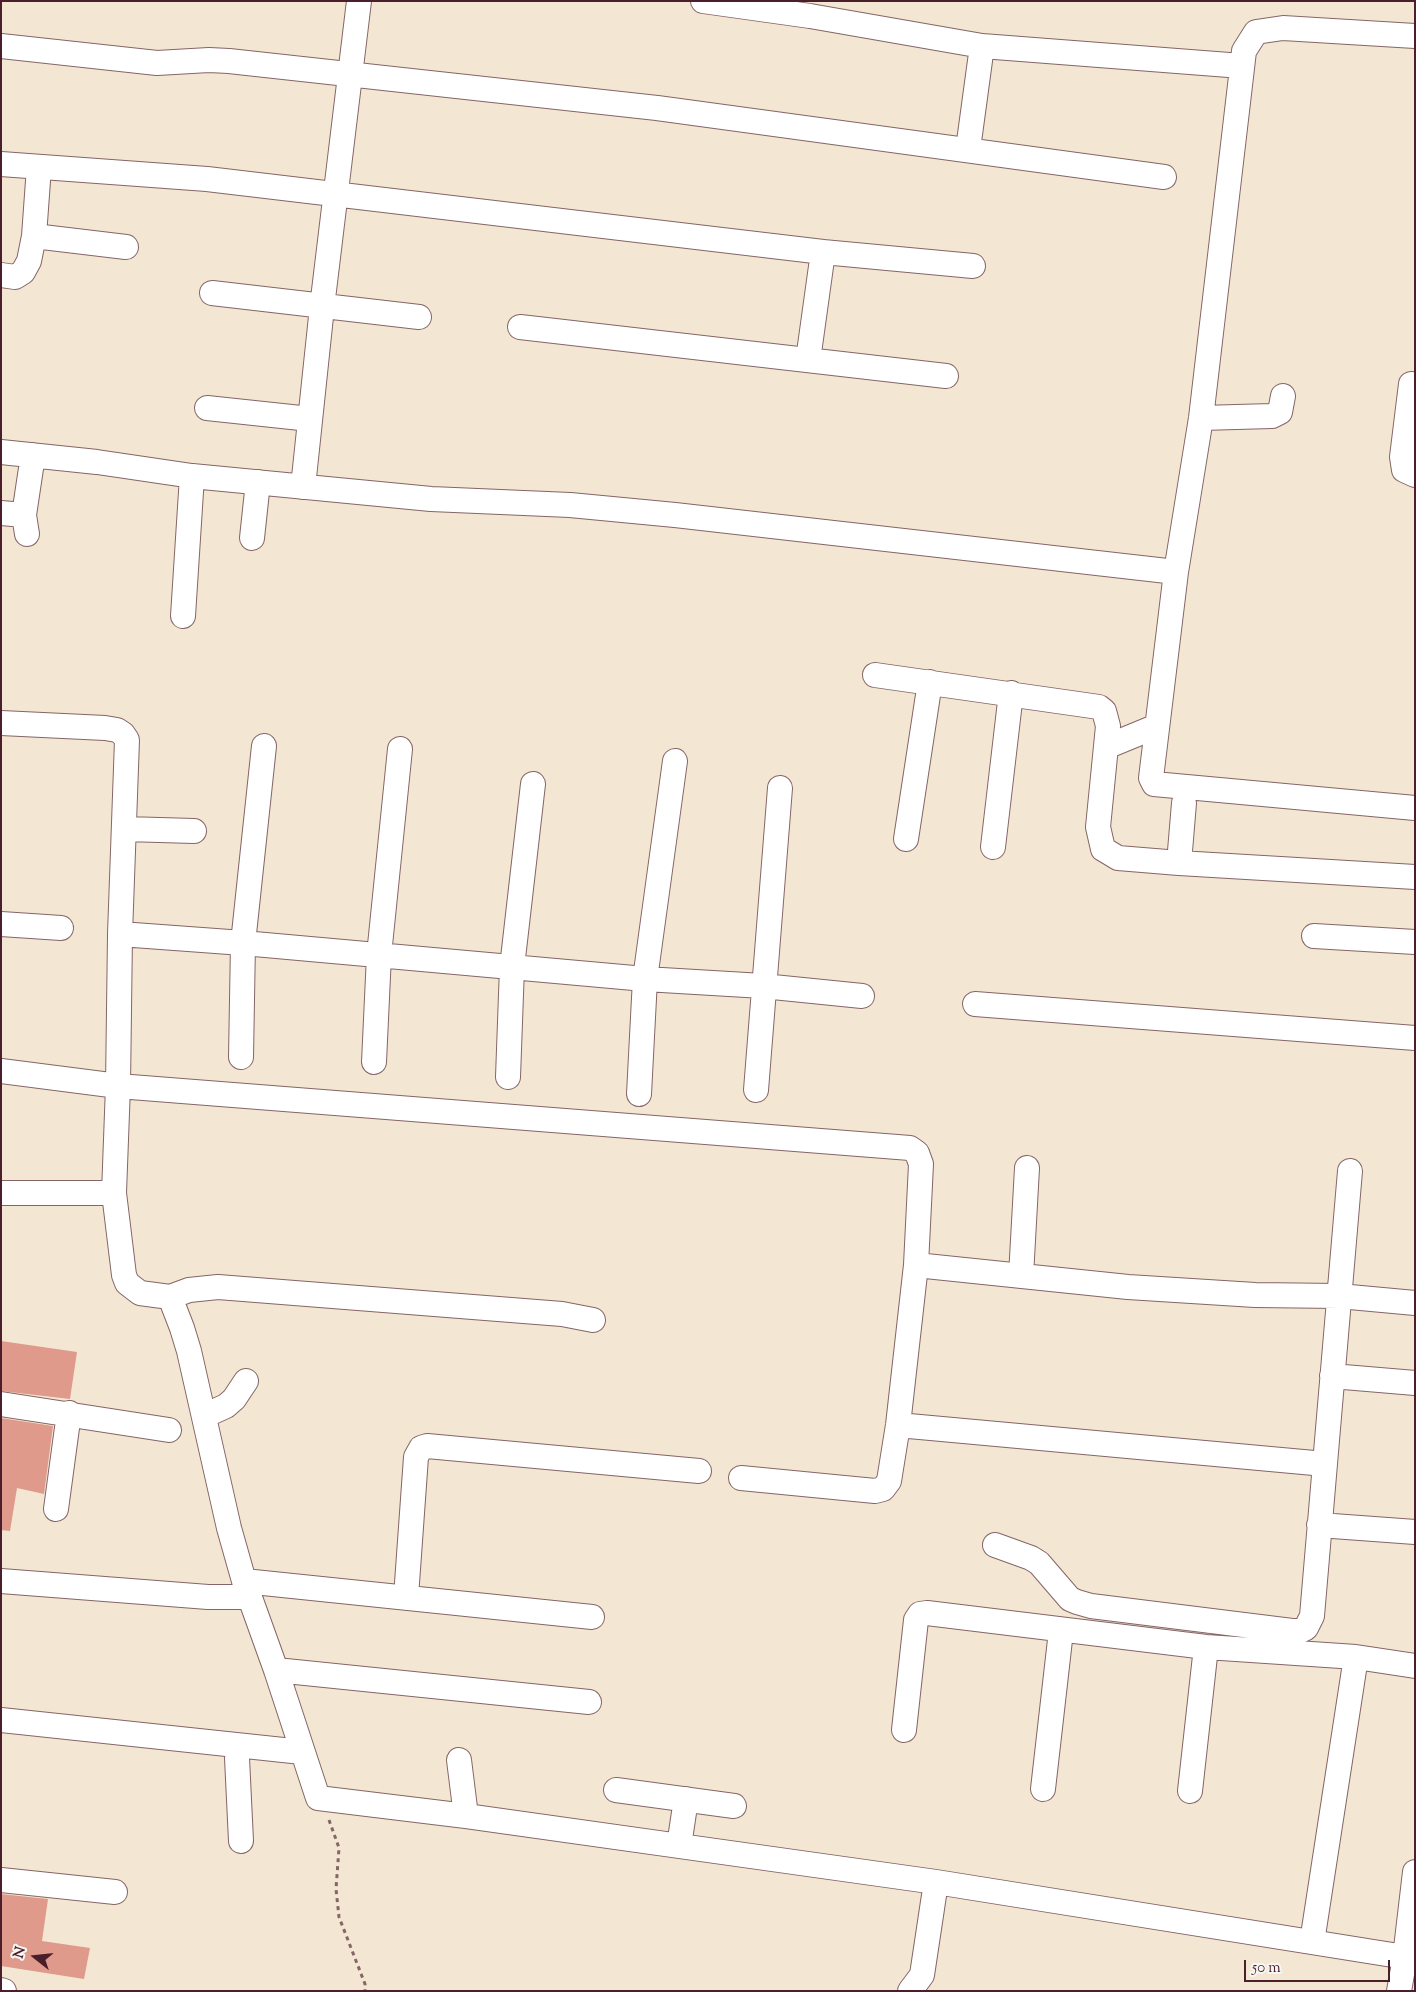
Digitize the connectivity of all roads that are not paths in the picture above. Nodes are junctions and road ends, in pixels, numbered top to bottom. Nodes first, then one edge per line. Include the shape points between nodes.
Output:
1 (359, 1) edge
2 (703, 1) edge
3 (1415, 36) edge
4 (1, 46) edge
5 (982, 46) junction
6 (1242, 66) junction
7 (350, 76) junction
8 (968, 150) junction
9 (1, 164) edge
10 (39, 167) junction
11 (1164, 177) dead end
12 (337, 193) junction
13 (34, 236) junction
14 (126, 247) dead end
15 (823, 252) junction
16 (973, 266) dead end
17 (1, 275) edge
18 (212, 293) dead end
19 (322, 306) junction
20 (420, 317) dead end
21 (520, 327) dead end
22 (808, 360) junction
23 (946, 376) dead end
24 (1411, 384) dead end
25 (1283, 396) dead end
26 (207, 408) dead end
27 (1201, 418) junction
28 (310, 419) junction
29 (1, 452) edge
30 (33, 455) junction
31 (1415, 475) edge
32 (192, 476) junction
33 (258, 482) junction
34 (303, 487) junction
35 (1, 513) edge
36 (252, 538) dead end
37 (1176, 572) junction
38 (183, 616) dead end
39 (875, 675) dead end
40 (930, 682) junction
41 (1011, 694) junction
42 (1, 723) edge
43 (1157, 726) junction
44 (264, 746) dead end
45 (1106, 746) junction
46 (400, 749) dead end
47 (675, 761) dead end
48 (533, 784) dead end
49 (780, 788) dead end
50 (1184, 803) dead end
51 (1415, 808) edge
52 (125, 829) junction
53 (194, 830) dead end
54 (906, 839) dead end
55 (993, 847) dead end
56 (1179, 863) junction
57 (1415, 877) edge
58 (1, 924) edge
59 (61, 928) dead end
60 (120, 934) junction
61 (1314, 936) dead end
62 (243, 942) junction
63 (1415, 942) edge
64 (379, 955) junction
65 (512, 967) junction
66 (645, 979) junction
67 (763, 986) junction
68 (862, 996) dead end
69 (975, 1004) dead end
70 (1415, 1038) edge
71 (241, 1057) dead end
72 (374, 1062) dead end
73 (1, 1071) edge
74 (508, 1077) dead end
75 (118, 1086) junction
76 (756, 1090) dead end
77 (639, 1094) dead end
78 (1027, 1168) dead end
79 (1350, 1171) dead end
80 (1, 1193) edge
81 (114, 1193) junction
82 (916, 1265) junction
83 (1021, 1276) junction
84 (1339, 1296) junction
85 (170, 1298) junction
86 (1415, 1303) edge
87 (593, 1320) dead end
88 (1332, 1376) junction
89 (246, 1382) dead end
90 (1415, 1383) edge
91 (6, 1404) edge
92 (69, 1414) junction
93 (204, 1416) junction
94 (898, 1425) junction
95 (169, 1430) dead end
96 (1325, 1464) junction
97 (699, 1471) dead end
98 (741, 1478) dead end
99 (56, 1509) dead end
100 (1319, 1526) junction
101 (1415, 1532) edge
102 (995, 1545) dead end
103 (1, 1581) edge
104 (246, 1589) junction
105 (406, 1597) junction
106 (592, 1618) dead end
107 (1061, 1631) junction
108 (1206, 1647) junction
109 (1356, 1657) junction
110 (1415, 1666) edge
111 (276, 1670) junction
112 (589, 1702) dead end
113 (1, 1720) edge
114 (904, 1730) dead end
115 (92, 1743) dead end
116 (237, 1758) junction
117 (304, 1758) junction
118 (459, 1760) dead end
119 (1043, 1788) dead end
120 (616, 1790) dead end
121 (1190, 1791) dead end
122 (686, 1799) junction
123 (734, 1806) dead end
124 (466, 1816) junction
125 (241, 1842) dead end
126 (679, 1846) junction
127 (1415, 1872) edge
128 (1, 1880) edge
129 (936, 1882) junction
130 (116, 1892) dead end
131 (1312, 1942) junction
132 (1405, 1957) junction
133 (910, 1991) edge
134 (1399, 1991) edge

1 - 7 street
2 - 5 street
3 - 6 street via 1283,28 1256,32 1244,51
4 - 7 street via 129,61 209,60
5 - 6 street
5 - 8 street
6 - 27 street
7 - 8 street via 657,108
7 - 12 street
8 - 11 street
9 - 10 street
10 - 12 street via 207,179
10 - 13 street
12 - 15 street
12 - 19 street
13 - 14 street
13 - 17 street via 29,261 23,272 15,277
15 - 16 street
15 - 22 street
18 - 19 street
19 - 20 street
19 - 28 street
21 - 22 street
22 - 23 street
24 - 31 street via 1402,458 1404,470
25 - 27 street via 1280,412 1272,416
26 - 28 street
27 - 37 street
28 - 34 street
29 - 30 street
30 - 32 street
30 - 35 street via 26,524
32 - 33 street
32 - 38 street
33 - 34 street
33 - 36 street
34 - 37 street via 431,499 570,505 675,514
37 - 43 street
39 - 40 street
40 - 41 street
40 - 54 street
41 - 45 street via 1099,707 1104,711 1108,726
41 - 55 street
42 - 52 street via 105,728 124,734 127,740
43 - 45 street
43 - 51 street via 1150,778 1154,784
44 - 62 street
45 - 56 street via 1098,827 1103,848 1118,858
46 - 64 street
47 - 66 street
48 - 65 street
49 - 67 street
50 - 56 street
52 - 53 street
52 - 60 street
56 - 57 street
58 - 59 street
60 - 62 street
60 - 75 street
61 - 63 street
62 - 64 street
62 - 71 street
64 - 65 street
64 - 72 street
65 - 66 street
65 - 74 street
66 - 67 street
66 - 77 street
67 - 68 street
67 - 76 street
69 - 70 street
73 - 75 street
75 - 81 street
75 - 82 street via 910,1148 917,1153 921,1164
78 - 83 street
79 - 84 street
80 - 81 street
81 - 85 street via 127,1283 140,1293
82 - 83 street
82 - 94 street
83 - 84 street via 1158,1289
84 - 86 street
84 - 88 street
85 - 87 street via 189,1290 218,1287 562,1314
85 - 93 street via 189,1351
88 - 90 street
88 - 96 street
89 - 93 street via 226,1406
91 - 92 street
92 - 95 street
92 - 99 street
93 - 104 street
94 - 96 street
94 - 98 street via 889,1481 883,1489 874,1491
96 - 100 street
97 - 105 street via 421,1448 416,1457
100 - 101 street
100 - 102 street via 1312,1616 1306,1628 1292,1632 1091,1606 1070,1600 1039,1563
103 - 104 street via 208,1597
104 - 105 street
104 - 111 street
105 - 106 street
107 - 108 street
107 - 114 street via 920,1614 916,1620
107 - 119 street
108 - 109 street
108 - 121 street
109 - 110 street
109 - 131 street
111 - 112 street
111 - 117 street
113 - 117 street
115 - 116 street
116 - 117 street
116 - 125 street
117 - 124 street via 318,1798
118 - 124 street
120 - 122 street
122 - 123 street
122 - 126 street
124 - 126 street
126 - 129 street
127 - 132 street
128 - 130 street
129 - 131 street
129 - 133 street via 922,1974
131 - 132 street
132 - 134 street

